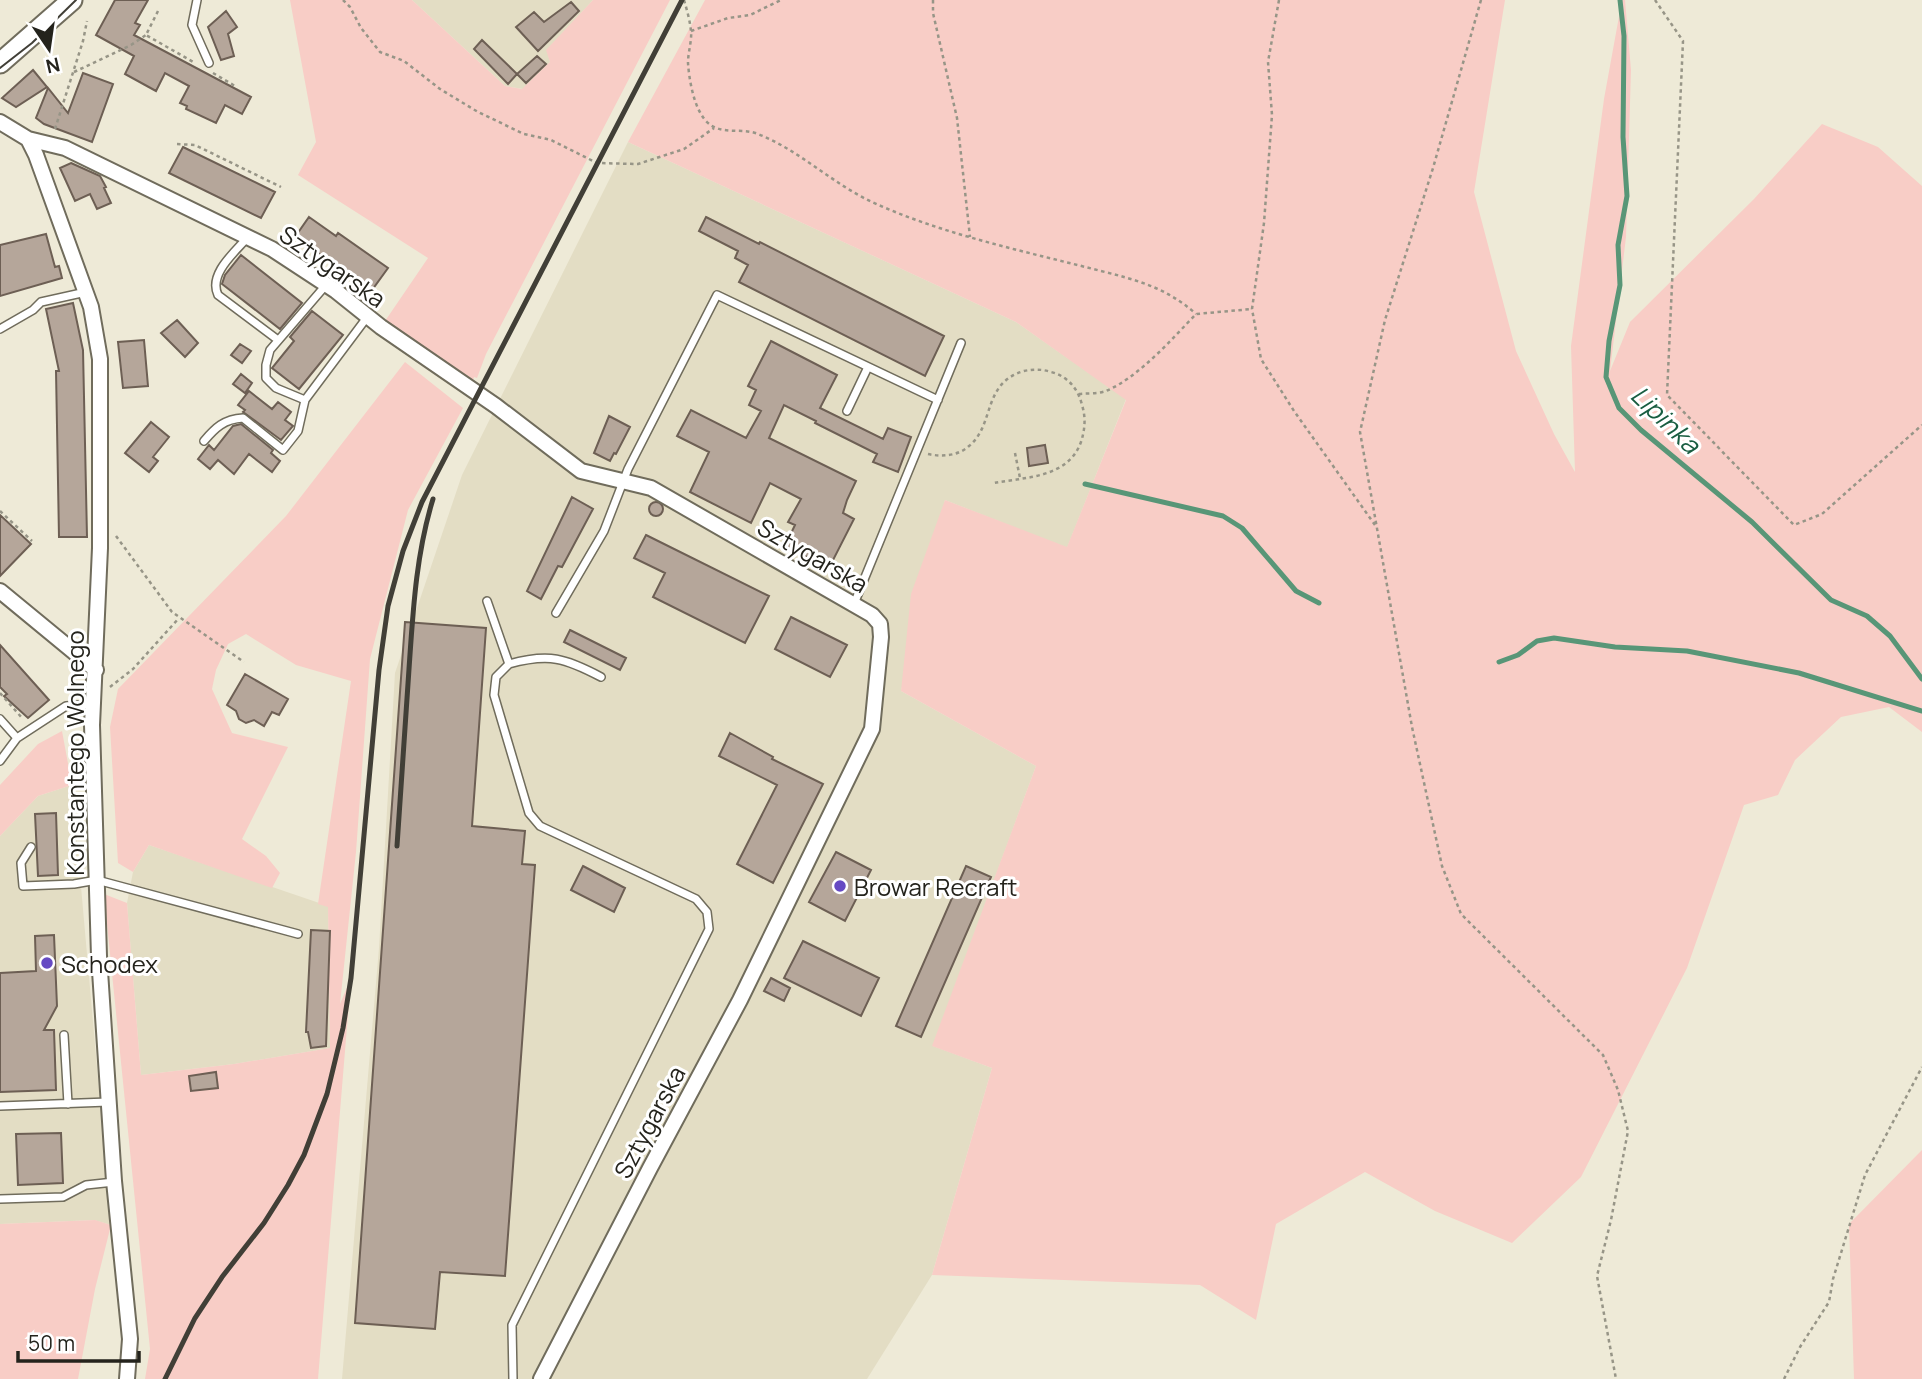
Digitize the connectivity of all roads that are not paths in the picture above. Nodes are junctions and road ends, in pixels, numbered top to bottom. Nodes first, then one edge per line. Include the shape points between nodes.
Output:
1 (72, 0) edge
2 (197, 0) edge
3 (0, 63) edge
4 (205, 65) road end
5 (0, 122) edge
6 (27, 139) junction
7 (248, 237) junction
8 (326, 285) junction
9 (86, 292) junction
10 (368, 316) junction
11 (0, 329) edge
12 (278, 340) junction
13 (961, 343) dead end
14 (868, 367) junction
15 (305, 400) junction
16 (938, 400) junction
17 (847, 411) dead end
18 (204, 442) dead end
19 (624, 483) junction
20 (0, 591) edge
21 (488, 601) dead end
22 (854, 604) junction
23 (556, 613) dead end
24 (509, 664) junction
25 (96, 670) junction
26 (601, 677) dead end
27 (93, 704) junction
28 (0, 719) edge
29 (17, 738) junction
30 (0, 761) edge
31 (31, 846) dead end
32 (97, 880) junction
33 (298, 934) dead end
34 (64, 1035) dead end
35 (109, 1102) junction
36 (68, 1104) junction
37 (0, 1106) edge
38 (114, 1181) junction
39 (0, 1199) edge
40 (127, 1379) edge
41 (513, 1379) edge
42 (541, 1379) edge

1 - 3 street
2 - 4 lane via 192,25
5 - 6 street, Sztygarska
6 - 7 street, Sztygarska via 65,148
6 - 9 street, Konstantego Wolnego
7 - 8 street, Sztygarska
7 - 12 lane via 222,268 214,287 218,295
8 - 10 street, Sztygarska
8 - 12 lane
9 - 11 lane via 41,302
9 - 25 street, Konstantego Wolnego via 100,359 101,390
10 - 15 lane
10 - 19 street, Sztygarska via 581,471
12 - 15 lane via 270,350 266,378 276,388
13 - 16 lane
14 - 16 lane
14 - 17 lane
14 - 19 lane via 716,295
15 - 18 lane via 298,431 283,450 243,418 218,425
16 - 22 lane
19 - 22 street, Sztygarska via 651,488
19 - 23 lane via 604,531
20 - 25 street
21 - 24 lane
22 - 42 street, Sztygarska via 880,624 872,729 740,1000
24 - 26 lane via 551,658 571,661
24 - 41 lane via 496,677 494,695 529,813 540,826 696,899 707,912 709,929 512,1325
25 - 27 street, Konstantego Wolnego
27 - 29 lane via 66,706
27 - 32 street, Konstantego Wolnego
28 - 29 lane
29 - 30 lane
31 - 32 lane via 21,863 23,886
32 - 33 lane
32 - 35 street, Konstantego Wolnego
34 - 36 lane
35 - 36 lane
35 - 38 street, Konstantego Wolnego
36 - 37 lane
38 - 39 lane via 86,1185 63,1197
38 - 40 street, Konstantego Wolnego via 130,1339

